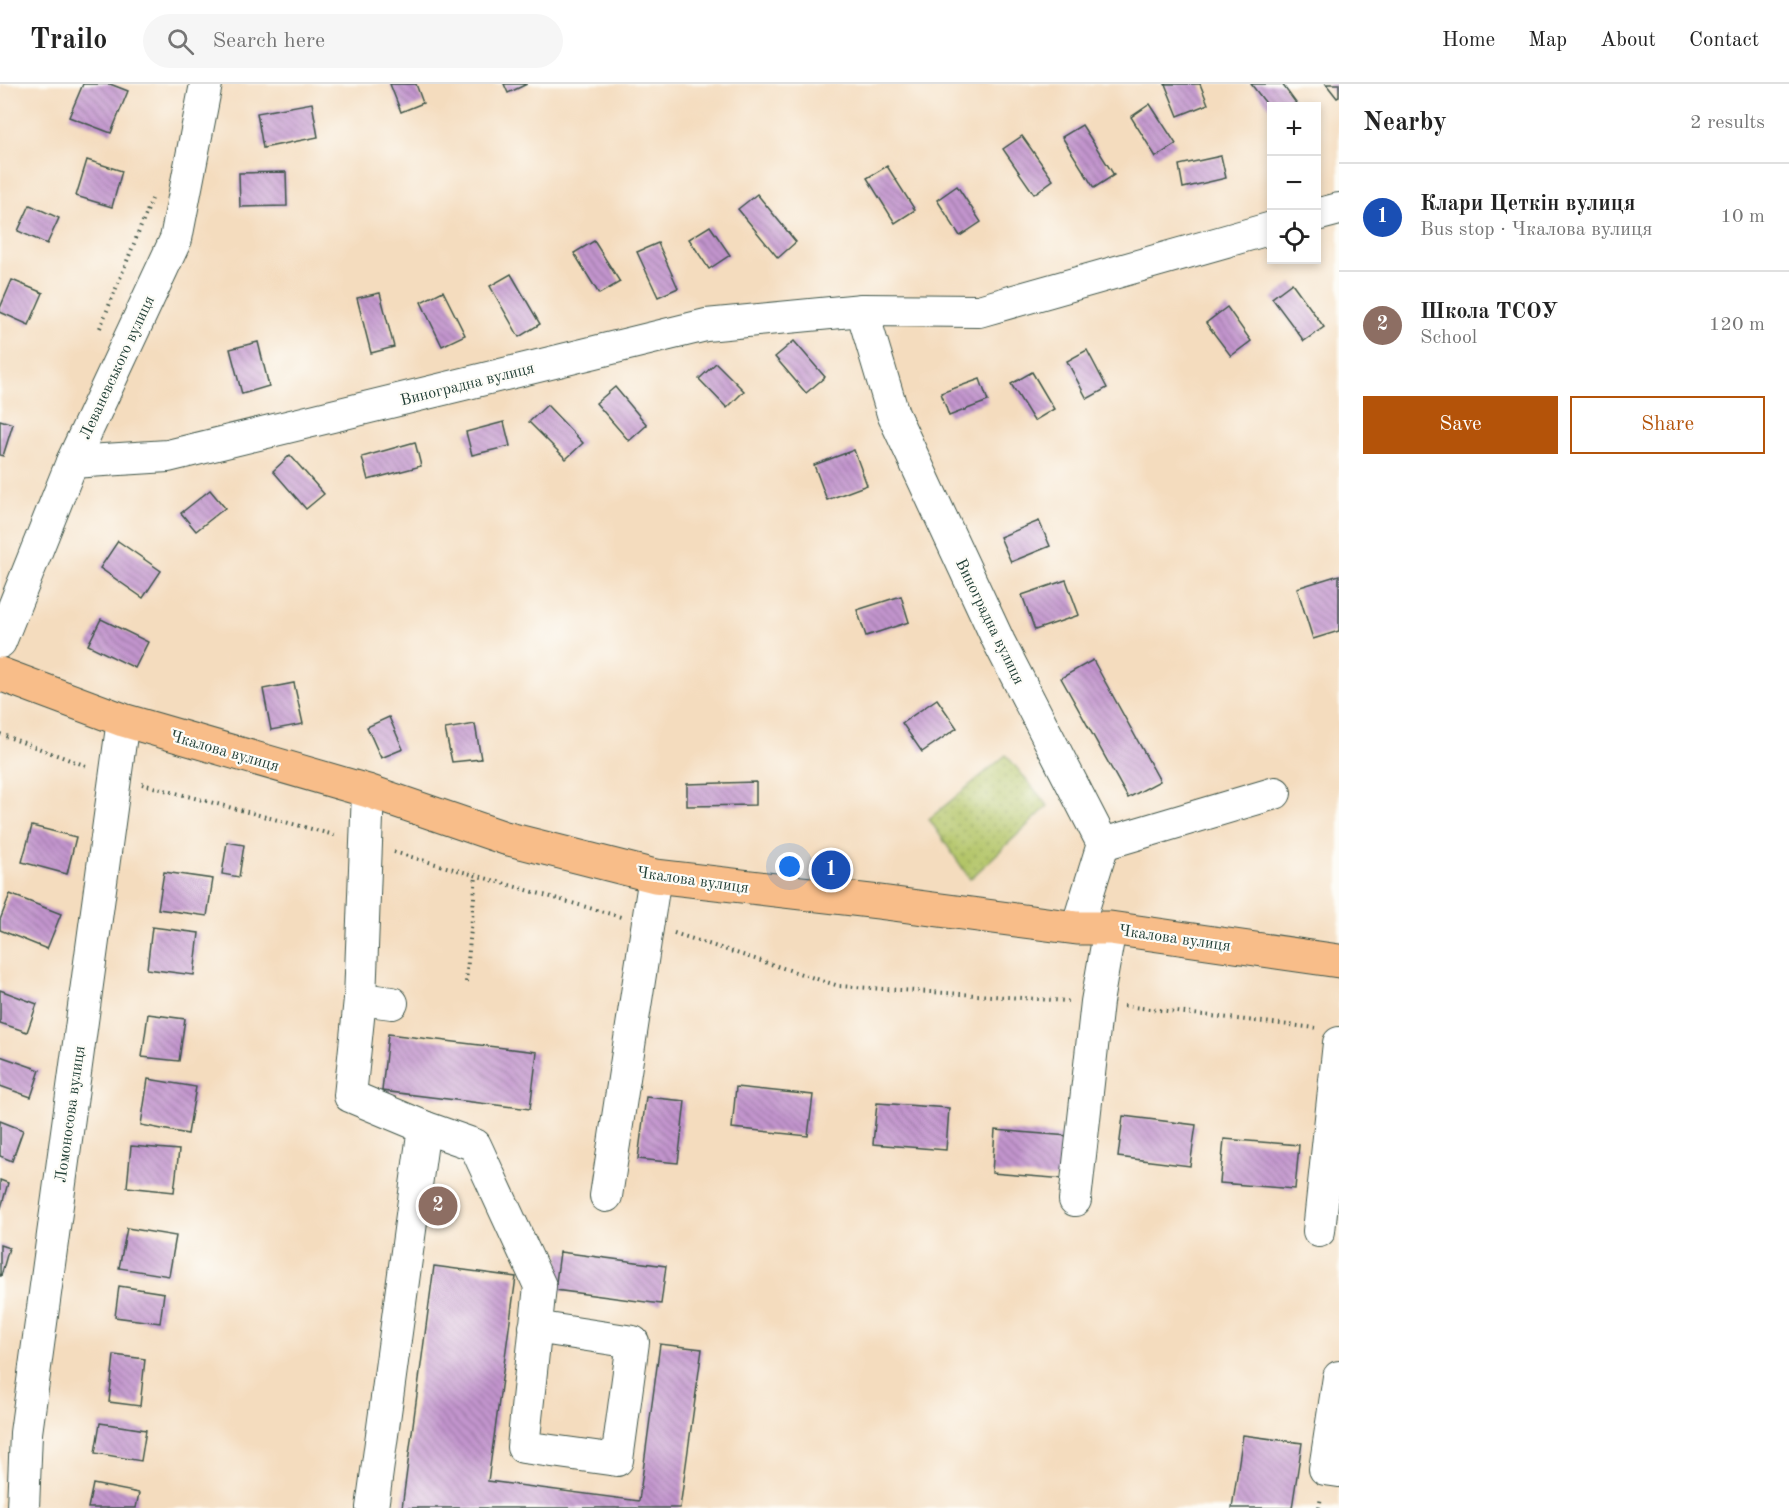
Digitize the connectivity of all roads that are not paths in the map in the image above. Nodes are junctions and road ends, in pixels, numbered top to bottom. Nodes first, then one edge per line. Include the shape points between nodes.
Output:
1 (206, 84) edge
2 (1339, 209) edge
3 (1321, 214) edge
4 (1267, 229) edge
5 (862, 310) junction
6 (72, 462) junction
7 (0, 642) edge
8 (0, 674) edge
9 (123, 720) junction
10 (368, 791) junction
11 (1275, 793) dead end
12 (1103, 844) junction
13 (655, 876) junction
14 (1077, 928) junction
15 (1110, 928) junction
16 (1339, 961) edge
17 (1339, 975) edge
18 (360, 999) junction
19 (392, 1003) dead end
20 (1339, 1042) edge
21 (424, 1127) junction
22 (606, 1196) dead end
23 (1075, 1200) dead end
24 (1319, 1231) dead end
25 (536, 1327) junction
26 (1339, 1377) edge
27 (1339, 1471) edge
28 (23, 1508) edge
29 (372, 1508) edge

1 - 6 street, Леваневського вулиця via 176,239
2 - 3 street
4 - 5 street, Виноградна вулиця via 979,311
5 - 6 street, Виноградна вулиця via 706,325 168,456
5 - 12 street, Виноградна вулиця via 893,414 999,642
6 - 7 street, Леваневського вулиця
8 - 9 main road, Чкалова вулиця
9 - 10 main road, Чкалова вулиця
9 - 28 street, Ломоносова вулиця via 26,1433
10 - 13 main road, Чкалова вулиця via 505,838
10 - 18 street
11 - 12 street
12 - 14 street
13 - 14 main road, Чкалова вулиця
13 - 22 street
14 - 15 main road, Чкалова вулиця
15 - 16 main road, Чкалова вулиця
15 - 23 street via 1097,1002
16 - 17 street
18 - 19 street
18 - 21 street via 350,1096
20 - 24 street
21 - 25 street via 475,1145 540,1286
21 - 29 street
25 - 25 street via 523,1447 617,1460 633,1341
26 - 27 street via 1325,1469

